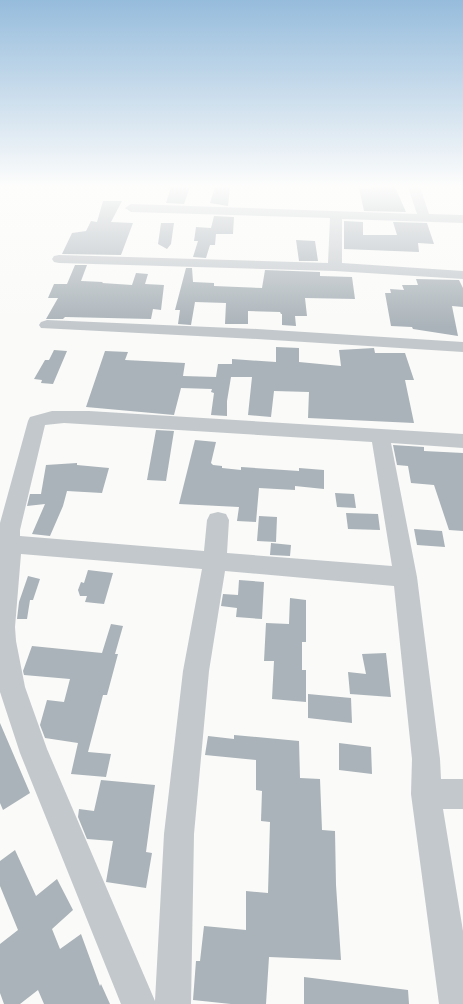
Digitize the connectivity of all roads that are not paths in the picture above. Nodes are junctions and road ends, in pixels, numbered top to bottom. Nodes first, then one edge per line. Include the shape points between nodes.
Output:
1 (336, 234) edge
2 (59, 259) dead end
3 (335, 267) junction
4 (463, 275) edge
5 (48, 325) dead end
6 (463, 347) edge
7 (380, 435) junction
8 (463, 441) edge
9 (218, 520) dead end
10 (11, 544) junction
11 (215, 560) junction
12 (406, 577) junction
13 (426, 794) junction
14 (463, 794) edge
15 (139, 1004) edge
16 (173, 1004) edge
17 (457, 1004) edge

1 - 3 street
2 - 3 street
3 - 4 street
5 - 6 street via 257,334
7 - 8 street
7 - 10 street via 236,429 94,418 40,419 37,421 9,530
7 - 12 street
9 - 11 street
10 - 11 street
10 - 15 street via 2,613 3,642 12,684 27,736
11 - 12 street
11 - 16 street via 196,671 179,834
12 - 13 street via 426,759
13 - 14 street
13 - 17 street

